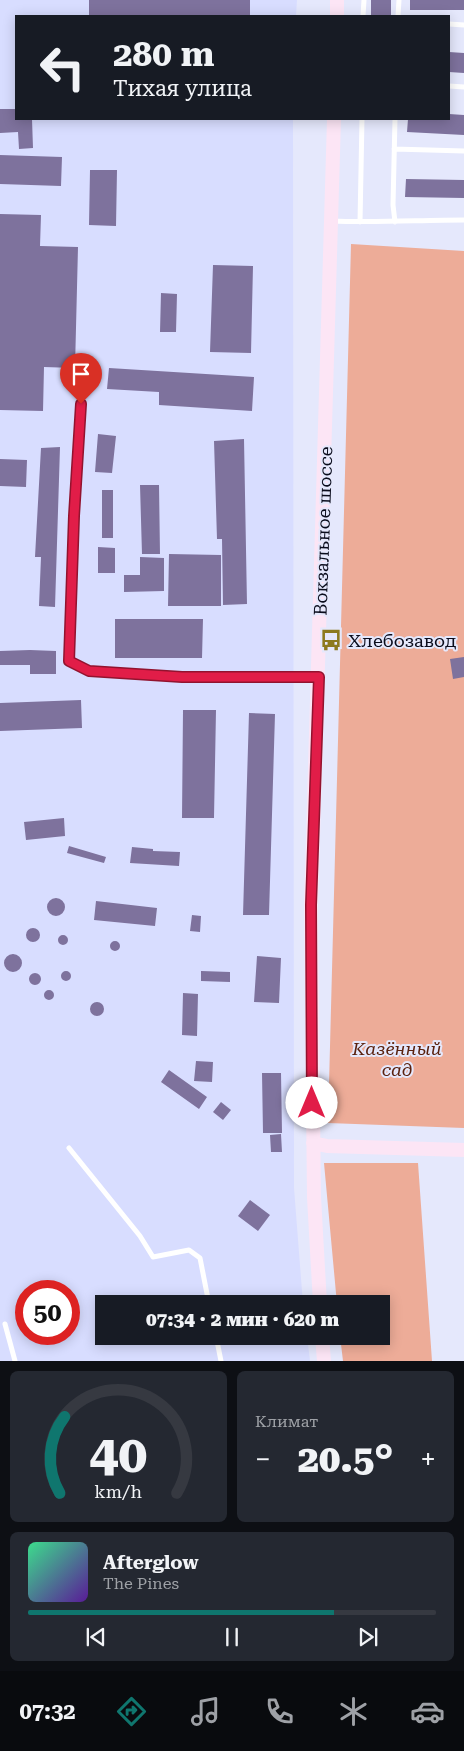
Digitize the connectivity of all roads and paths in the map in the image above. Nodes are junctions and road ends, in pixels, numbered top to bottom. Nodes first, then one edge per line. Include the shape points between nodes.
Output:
1 (337, 0) edge
2 (364, 0) edge
3 (398, 0) edge
4 (337, 15) edge
5 (364, 15) edge
6 (398, 15) edge
7 (450, 24) edge
8 (464, 25) edge
9 (450, 86) edge
10 (464, 87) edge
11 (334, 120) edge
12 (362, 120) edge
13 (395, 120) edge
14 (394, 149) junction
15 (464, 151) edge
16 (464, 220) edge
17 (332, 221) junction
18 (360, 222) junction
19 (395, 222) junction
20 (81, 404) dead end
21 (319, 677) junction
22 (313, 1143) junction
23 (69, 1148) dead end
24 (464, 1150) edge
25 (207, 1295) edge
26 (319, 1295) edge
27 (5, 1324) dead end
28 (218, 1345) edge
29 (323, 1345) edge
30 (15, 1361) edge
31 (221, 1361) edge
32 (324, 1361) edge

1 - 4 main road
2 - 5 lane
3 - 6 lane
7 - 8 lane
9 - 10 lane
11 - 17 main road, Вокзальное шоссе
12 - 18 lane
13 - 14 lane
14 - 15 lane
14 - 19 lane
16 - 19 lane
17 - 18 lane
17 - 21 main road, Вокзальное шоссе
18 - 19 lane
20 - 21 lane via 69,661 98,672 182,677
21 - 22 main road, Вокзальное шоссе via 311,905
22 - 24 main road
22 - 26 main road, Вокзальное шоссе
23 - 25 lane via 140,1236 153,1257 189,1250 200,1258
27 - 30 lane
28 - 31 lane
29 - 32 main road

